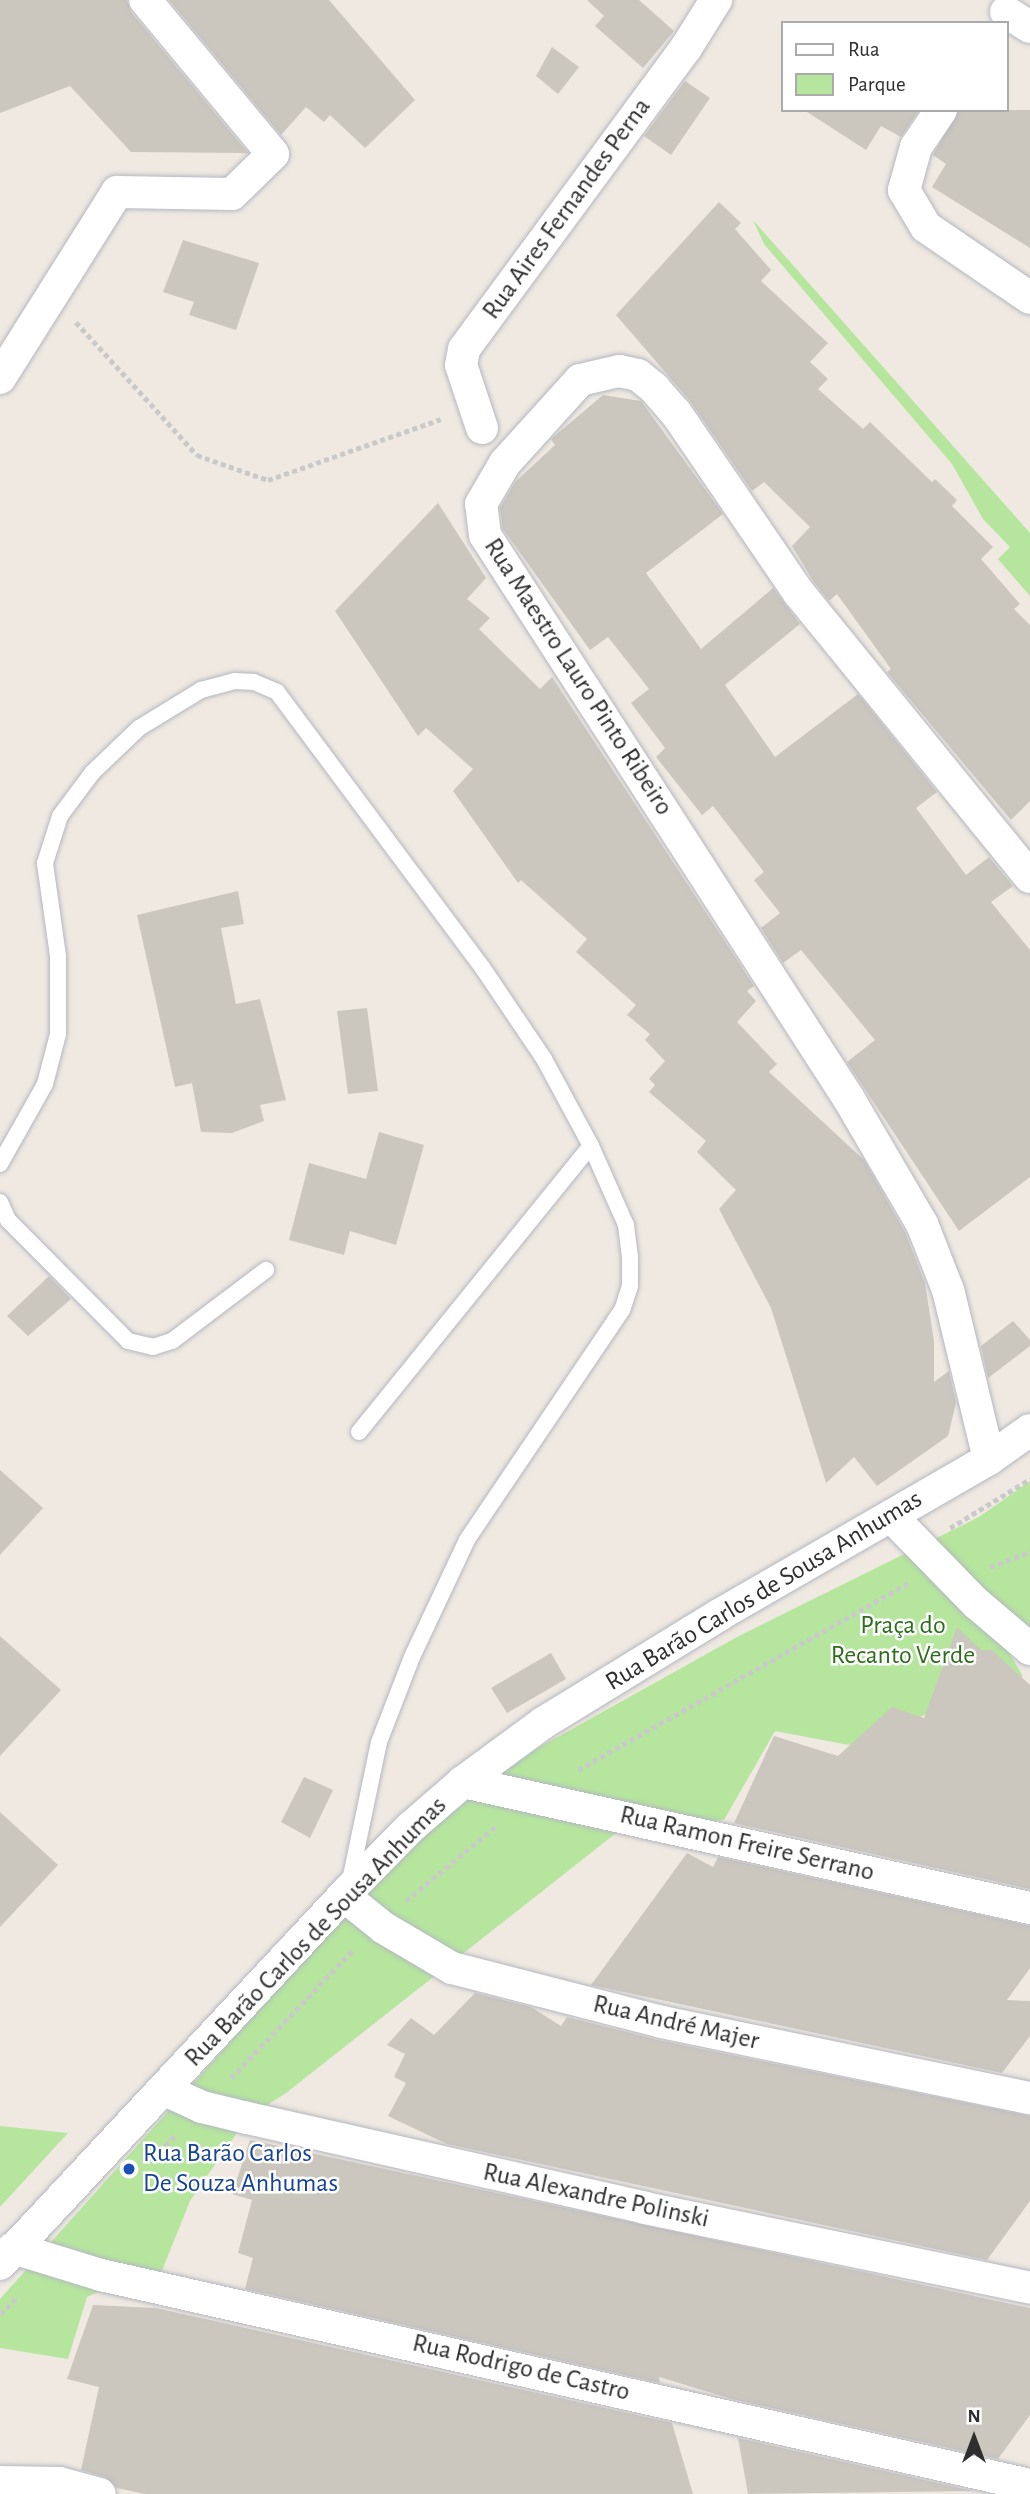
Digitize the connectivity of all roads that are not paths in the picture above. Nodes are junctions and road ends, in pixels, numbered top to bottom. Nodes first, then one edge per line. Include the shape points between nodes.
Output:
1 (145, 0) edge
2 (716, 0) edge
3 (940, 112) edge
4 (1030, 298) edge
5 (1, 372) edge
6 (478, 417) road end
7 (1030, 877) edge
8 (591, 1146) junction
9 (0, 1164) edge
10 (0, 1202) edge
11 (266, 1269) dead end
12 (1030, 1430) edge
13 (359, 1432) dead end
14 (989, 1459) junction
15 (891, 1516) junction
16 (1030, 1649) edge
17 (463, 1782) junction
18 (346, 1893) junction
19 (1030, 1908) edge
20 (165, 2090) junction
21 (1030, 2098) edge
22 (7, 2256) edge
23 (1030, 2288) edge
24 (0, 2483) edge
25 (1030, 2485) edge
26 (7, 2494) edge
27 (100, 2494) edge

1 - 5 street via 273,154 232,194 117,192
2 - 6 street, Rua Aires Fernandes Perna via 686,48 464,349 461,365
3 - 4 street via 916,147 904,190 926,227
7 - 14 street, Rua Maestro Lauro Pinto Ribeiro via 799,593 676,413 654,388 638,375 619,371 580,380 505,464 481,504 485,535 849,1099 922,1224 948,1290
8 - 9 lane via 544,1059 482,967 293,709 276,692 254,682 235,681 201,690 139,728 92,774 60,816 45,863 58,956 58,1034 45,1084
8 - 13 lane
8 - 18 lane via 626,1225 629,1286 622,1310 467,1540 428,1622 379,1742
10 - 11 lane via 8,1220 128,1341 153,1347 172,1341
12 - 14 street, Rua Barão Carlos de Sousa Anhumas
14 - 15 street, Rua Barão Carlos de Sousa Anhumas
15 - 16 street
15 - 17 street, Rua Barão Carlos de Sousa Anhumas via 543,1723
17 - 18 street, Rua Barão Carlos de Sousa Anhumas via 411,1826
17 - 19 street, Rua Ramon Freire Serrano
18 - 20 street, Rua Barão Carlos de Sousa Anhumas
18 - 21 street, Rua André Majer via 379,1924 452,1968 663,2022
20 - 22 street, Rua Barão Carlos de Sousa Anhumas
20 - 23 street, Rua Alexandre Polinski via 202,2107 645,2208
22 - 25 street, Rua Rodrigo de Castro via 53,2258 101,2275
24 - 26 street
24 - 27 street via 59,2483

